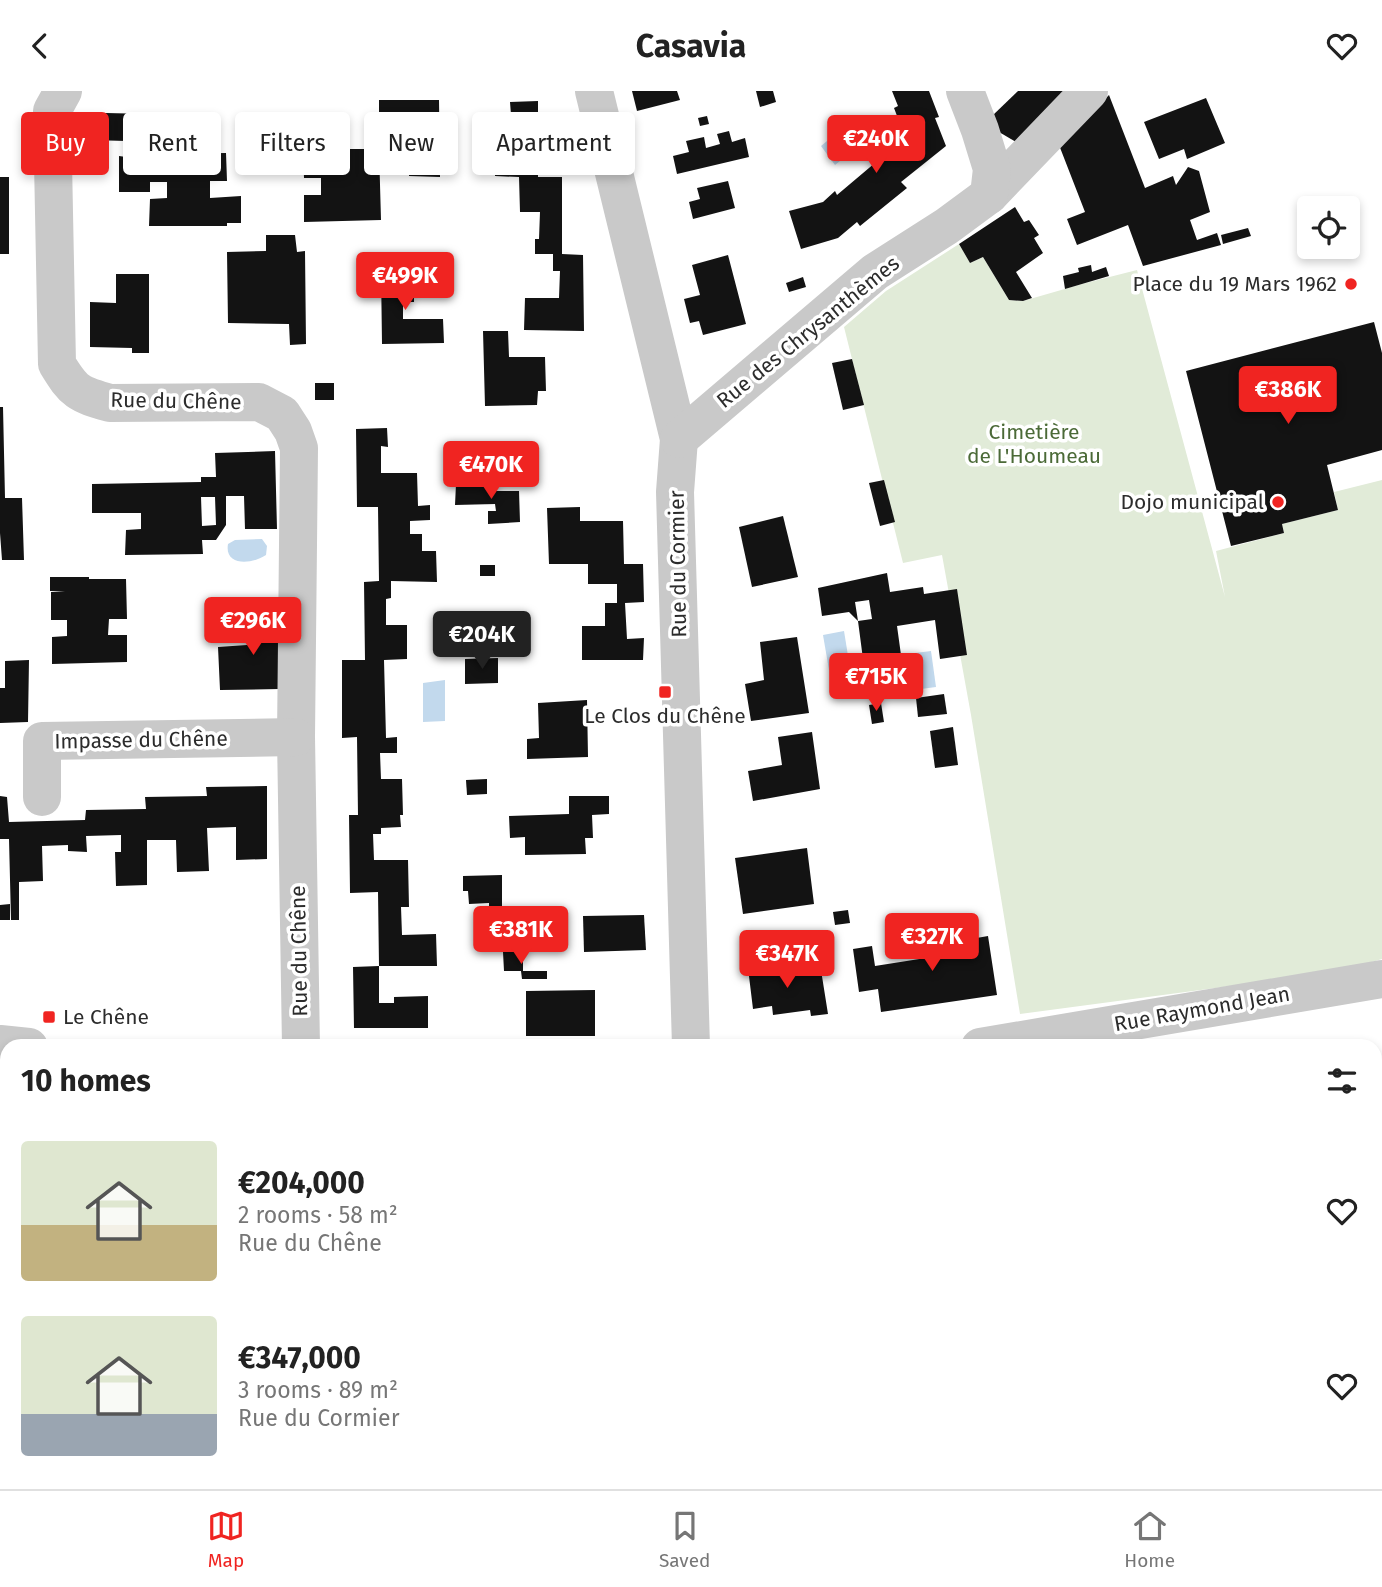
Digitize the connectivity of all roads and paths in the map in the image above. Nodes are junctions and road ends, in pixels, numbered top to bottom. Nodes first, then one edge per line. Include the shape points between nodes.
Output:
1 (63, 91) edge
2 (594, 91) edge
3 (965, 91) edge
4 (1089, 91) edge
5 (989, 195) junction
6 (679, 439) junction
7 (296, 737) junction
8 (42, 797) dead end
9 (1382, 979) edge
10 (301, 1039) edge
11 (691, 1039) edge
12 (1049, 1039) edge

1 - 7 street, Rue du Chêne via 52,111 57,364 70,386 110,403 259,402 282,414 293,431 299,448
2 - 6 street, Rue du Cormier
3 - 5 street via 992,169
4 - 5 street, Rue des Chrysanthèmes
5 - 6 street, Rue des Chrysanthèmes via 875,272
6 - 11 street, Rue du Cormier via 676,492
7 - 8 street, Impasse du Chêne via 42,741
7 - 10 street, Rue du Chêne
9 - 12 street, Rue Raymond Jean

